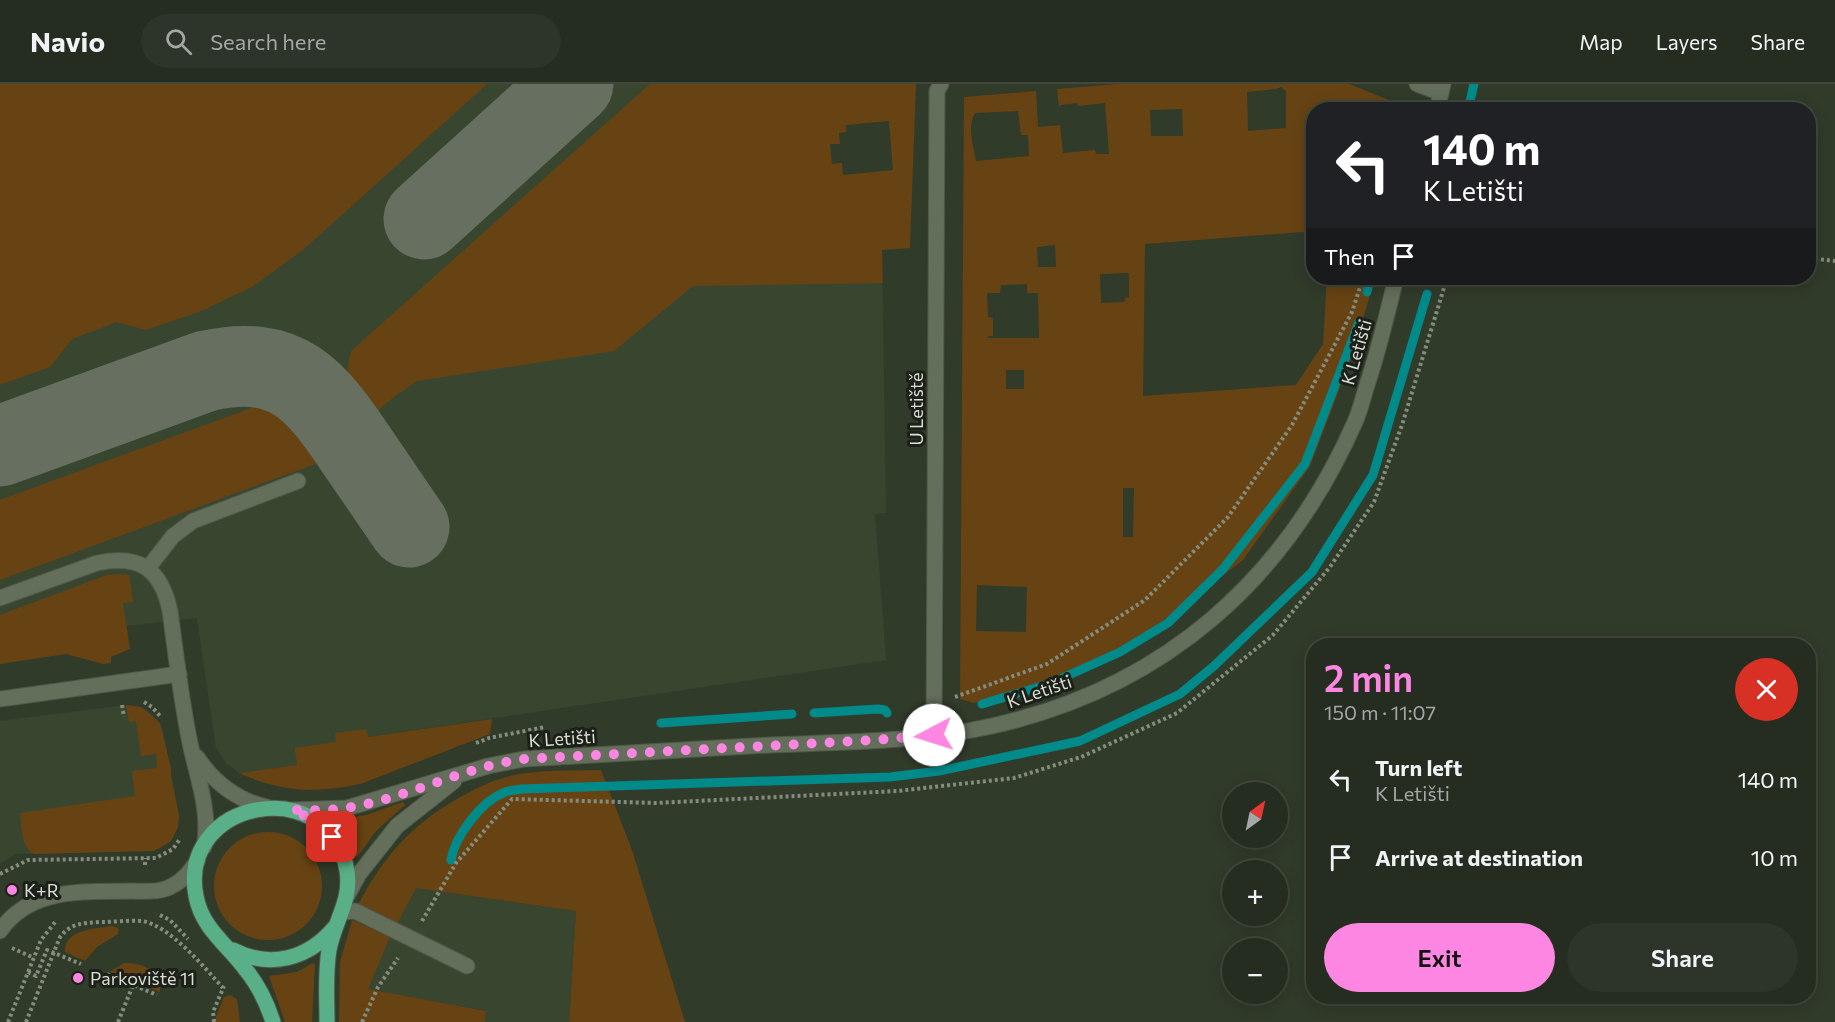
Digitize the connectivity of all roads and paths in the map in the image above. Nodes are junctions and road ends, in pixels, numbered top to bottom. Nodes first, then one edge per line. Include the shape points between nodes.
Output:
1 (941, 84) edge
2 (1417, 84) edge
3 (1442, 88) edge
4 (1816, 259) edge
5 (1835, 261) edge
6 (1361, 285) edge
7 (1394, 285) edge
8 (1445, 285) edge
9 (298, 481) dead end
10 (148, 568) junction
11 (0, 598) edge
12 (179, 675) junction
13 (0, 699) edge
14 (121, 700) dead end
15 (137, 700) dead end
16 (935, 703) junction
17 (124, 717) dead end
18 (162, 719) dead end
19 (545, 727) dead end
20 (934, 735) junction
21 (190, 744) junction
22 (467, 747) dead end
23 (464, 774) junction
24 (267, 807) junction
25 (292, 810) junction
26 (181, 836) dead end
27 (201, 853) junction
28 (145, 858) junction
29 (145, 865) dead end
30 (0, 874) edge
31 (347, 896) junction
32 (342, 912) junction
33 (61, 918) dead end
34 (334, 928) junction
35 (0, 931) edge
36 (412, 938) junction
37 (224, 944) junction
38 (11, 948) dead end
39 (54, 952) junction
40 (34, 958) junction
41 (81, 964) dead end
42 (467, 966) dead end
43 (28, 972) junction
44 (106, 974) dead end
45 (227, 979) dead end
46 (133, 984) junction
47 (223, 988) junction
48 (157, 995) dead end
49 (213, 1012) junction
50 (8, 1022) edge
51 (26, 1022) edge
52 (118, 1022) edge
53 (209, 1022) edge
54 (214, 1022) edge
55 (273, 1022) edge
56 (327, 1022) edge
57 (362, 1022) edge

1 - 16 street, U Letiště via 937,91
2 - 3 street
4 - 5 path
6 - 16 path via 1352,312 1292,424 1228,517 1145,600 1047,664
7 - 20 street, K Letišti via 1356,420 1327,478 1302,520 1235,600 1187,640 1088,695 990,727
8 - 36 path via 1374,502 1330,567 1273,634 1178,713 1081,757 1014,778 897,791 668,802 512,799 456,863
9 - 10 street via 193,521 173,536
10 - 11 street via 124,559 112,560
10 - 12 street via 166,593
12 - 13 street
12 - 21 street
14 - 17 path
15 - 18 path via 152,707
16 - 20 street, U Letiště
19 - 22 path via 489,738
20 - 23 street, K Letišti via 524,759
21 - 24 street via 202,766 221,784 245,801
21 - 27 street via 207,816
23 - 25 street, K Letišti via 347,808
23 - 31 street, K Letišti via 397,826
24 - 25 main road, K Letišti
24 - 27 main road, K Letišti via 248,811 220,826
25 - 31 main road, K Letišti via 314,820 332,837 344,859
26 - 28 path via 164,855
27 - 35 street via 180,880 162,890 73,892 46,897 17,913
27 - 37 main road, K Letišti via 195,883 198,906 207,927
28 - 29 path
28 - 30 path via 28,860
31 - 32 main road, K Letišti
32 - 34 main road, K Letišti
32 - 36 street via 355,911
33 - 40 path via 46,932
34 - 37 main road, K Letišti via 306,953 282,960 245,956
34 - 56 main road, K Letišti via 326,972
36 - 42 street
36 - 57 path via 378,987
37 - 55 main road, K Letišti via 256,984
38 - 40 path
39 - 41 path
39 - 43 path via 47,950 36,976
39 - 47 path via 60,937 75,924 143,921 168,932
39 - 51 path
40 - 43 path
43 - 50 path
44 - 46 path
45 - 47 path
46 - 48 path
46 - 52 path
47 - 49 path
49 - 53 path
49 - 54 path

